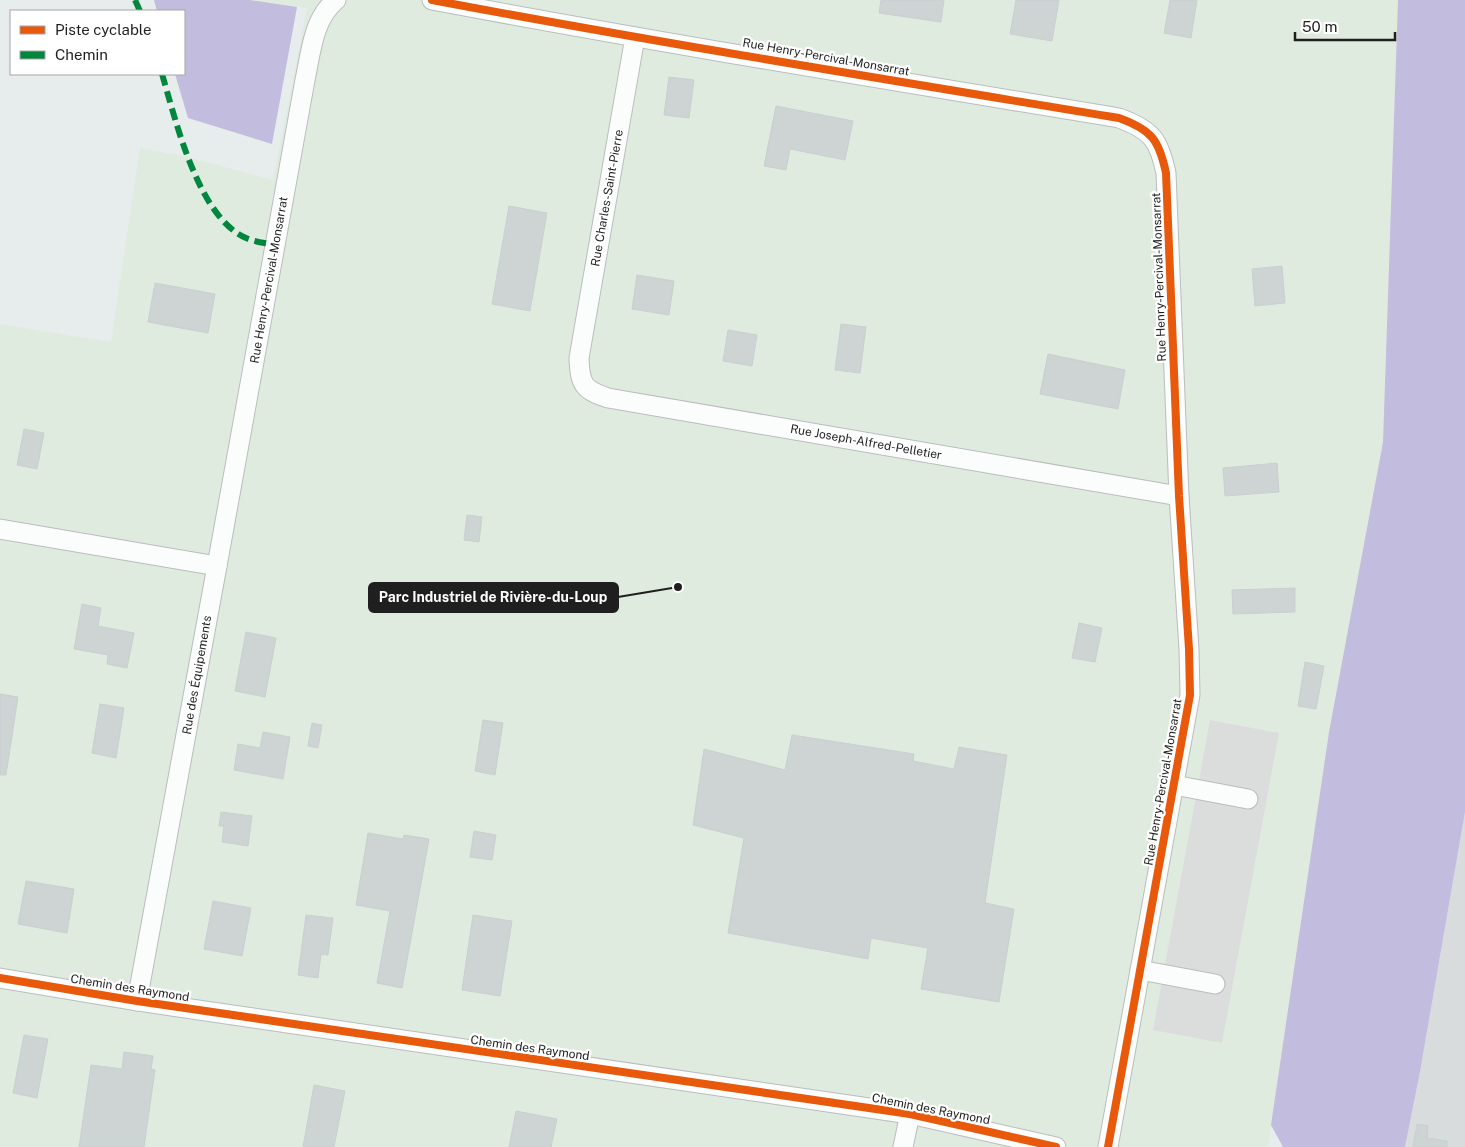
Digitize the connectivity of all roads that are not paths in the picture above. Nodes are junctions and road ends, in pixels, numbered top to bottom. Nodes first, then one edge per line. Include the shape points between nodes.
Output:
1 (336, 0) edge
2 (432, 0) edge
3 (635, 37) junction
4 (579, 358) joint
5 (1179, 496) junction
6 (0, 529) edge
7 (217, 566) junction
8 (1174, 785) junction
9 (1248, 799) dead end
10 (1140, 970) junction
11 (0, 978) edge
12 (1215, 984) dead end
13 (137, 1001) junction
14 (910, 1114) junction
15 (903, 1147) edge
16 (1056, 1147) edge
17 (1108, 1147) edge

1 - 7 street, Rue Henry-Percival-Monsarrat via 318,21 305,80
2 - 3 street, Rue Henry-Percival-Monsarrat
3 - 4 street, Rue Charles-Saint-Pierre
3 - 5 street, Rue Henry-Percival-Monsarrat via 1119,118 1152,136 1161,152 1166,173
4 - 5 street, Rue Joseph-Alfred-Pelletier via 584,386 594,394 608,398
5 - 8 street, Rue Henry-Percival-Monsarrat via 1190,695
6 - 7 street
7 - 13 street, Rue des Équipements
8 - 9 street
8 - 10 street, Rue Henry-Percival-Monsarrat
10 - 12 street
10 - 17 street, Rue Henry-Percival-Monsarrat
11 - 13 street, Chemin des Raymond
13 - 14 street, Chemin des Raymond
14 - 15 street
14 - 16 street, Chemin des Raymond

